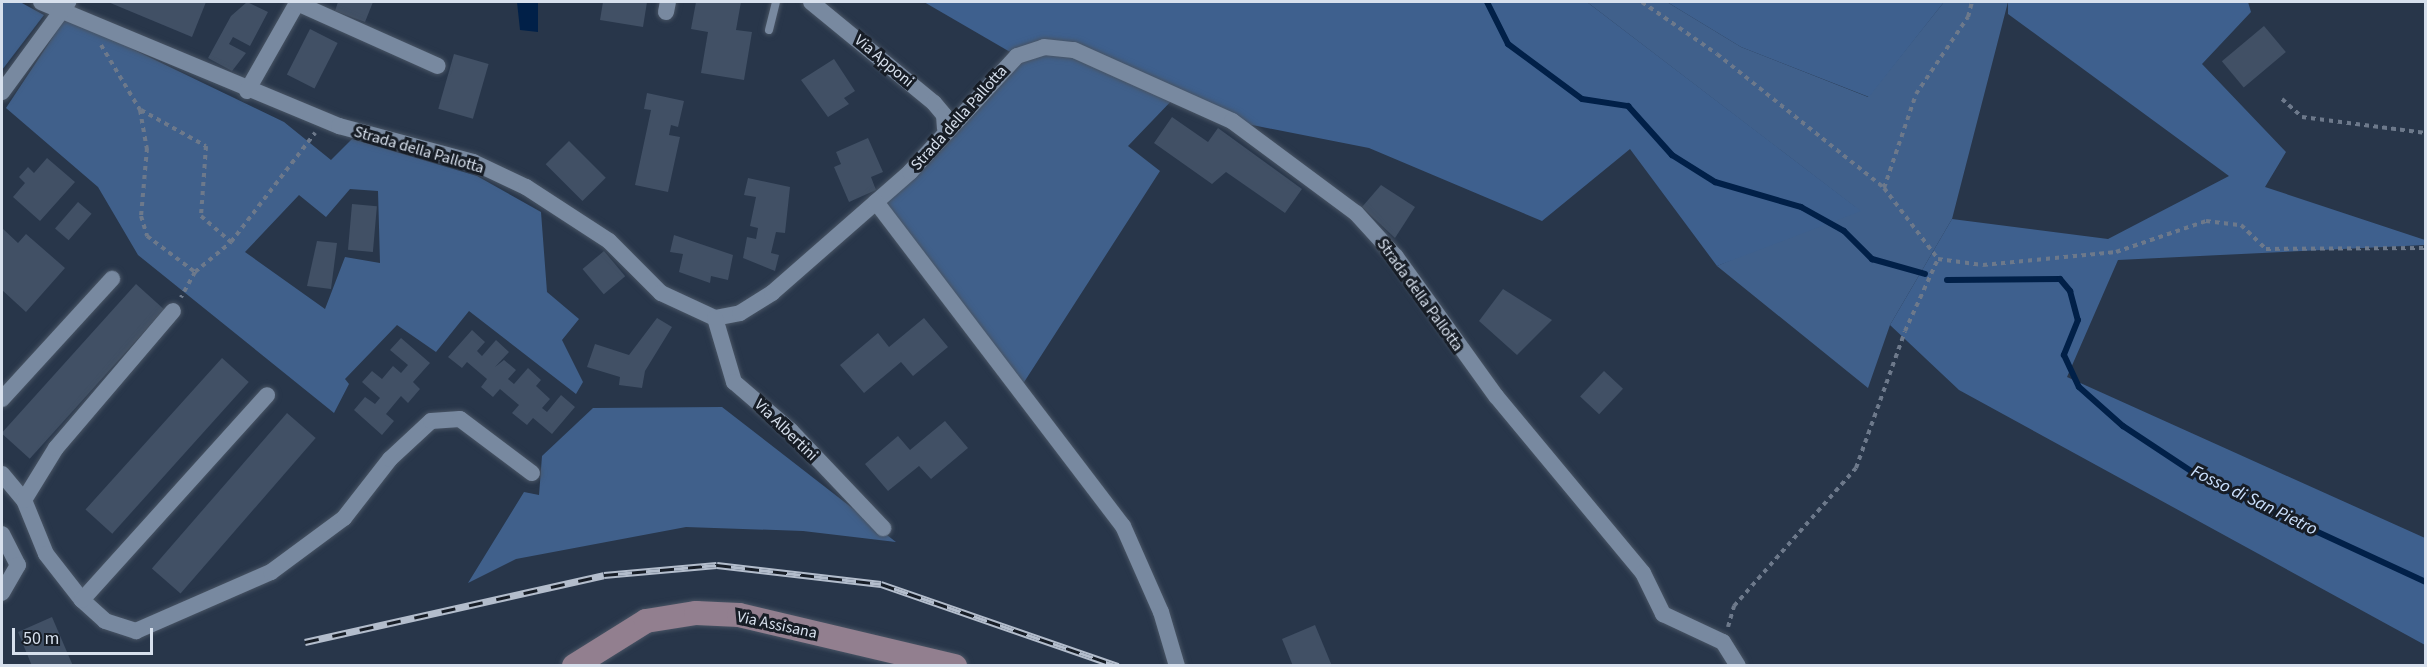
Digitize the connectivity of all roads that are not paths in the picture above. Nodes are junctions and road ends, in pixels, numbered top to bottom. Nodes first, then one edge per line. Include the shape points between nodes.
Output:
1 (41, 2) edge
2 (776, 2) edge
3 (811, 2) edge
4 (63, 6) edge
5 (769, 30) dead end
6 (438, 66) dead end
7 (247, 91) junction
8 (2, 92) edge
9 (945, 129) junction
10 (876, 202) junction
11 (112, 279) dead end
12 (173, 311) road end
13 (715, 318) junction
14 (267, 395) dead end
15 (2, 399) edge
16 (2, 474) edge
17 (532, 474) dead end
18 (24, 500) junction
19 (883, 528) dead end
20 (2, 534) edge
21 (2, 593) edge
22 (82, 600) junction
23 (574, 666) edge
24 (955, 666) edge
25 (1177, 666) edge
26 (1738, 666) edge

1 - 4 street, Strada della Pallotta
2 - 5 lane
3 - 9 street, Via Apponi via 934,103 944,115
4 - 7 street, Strada della Pallotta via 81,19
4 - 8 street
6 - 7 street via 297,3
7 - 13 street, Strada della Pallotta via 325,120 473,162 526,187 609,241 661,293
9 - 10 street, Strada della Pallotta
9 - 26 street, Strada della Pallotta via 1017,56 1044,48 1074,50 1232,121 1313,177 1396,257 1441,326 1643,573 1663,614 1723,642
10 - 13 street, Strada della Pallotta via 772,293 740,313
10 - 25 street via 1123,526 1161,612
11 - 15 street
12 - 18 street via 56,448
13 - 19 street, Via Albertini via 734,382 791,431
14 - 22 street
16 - 18 street
17 - 22 street via 460,419 431,421 390,459 344,518 271,572 136,631 105,621
18 - 22 street via 46,554
20 - 21 street via 18,565
23 - 24 main road, Via Assisana via 646,621 696,613 740,615

